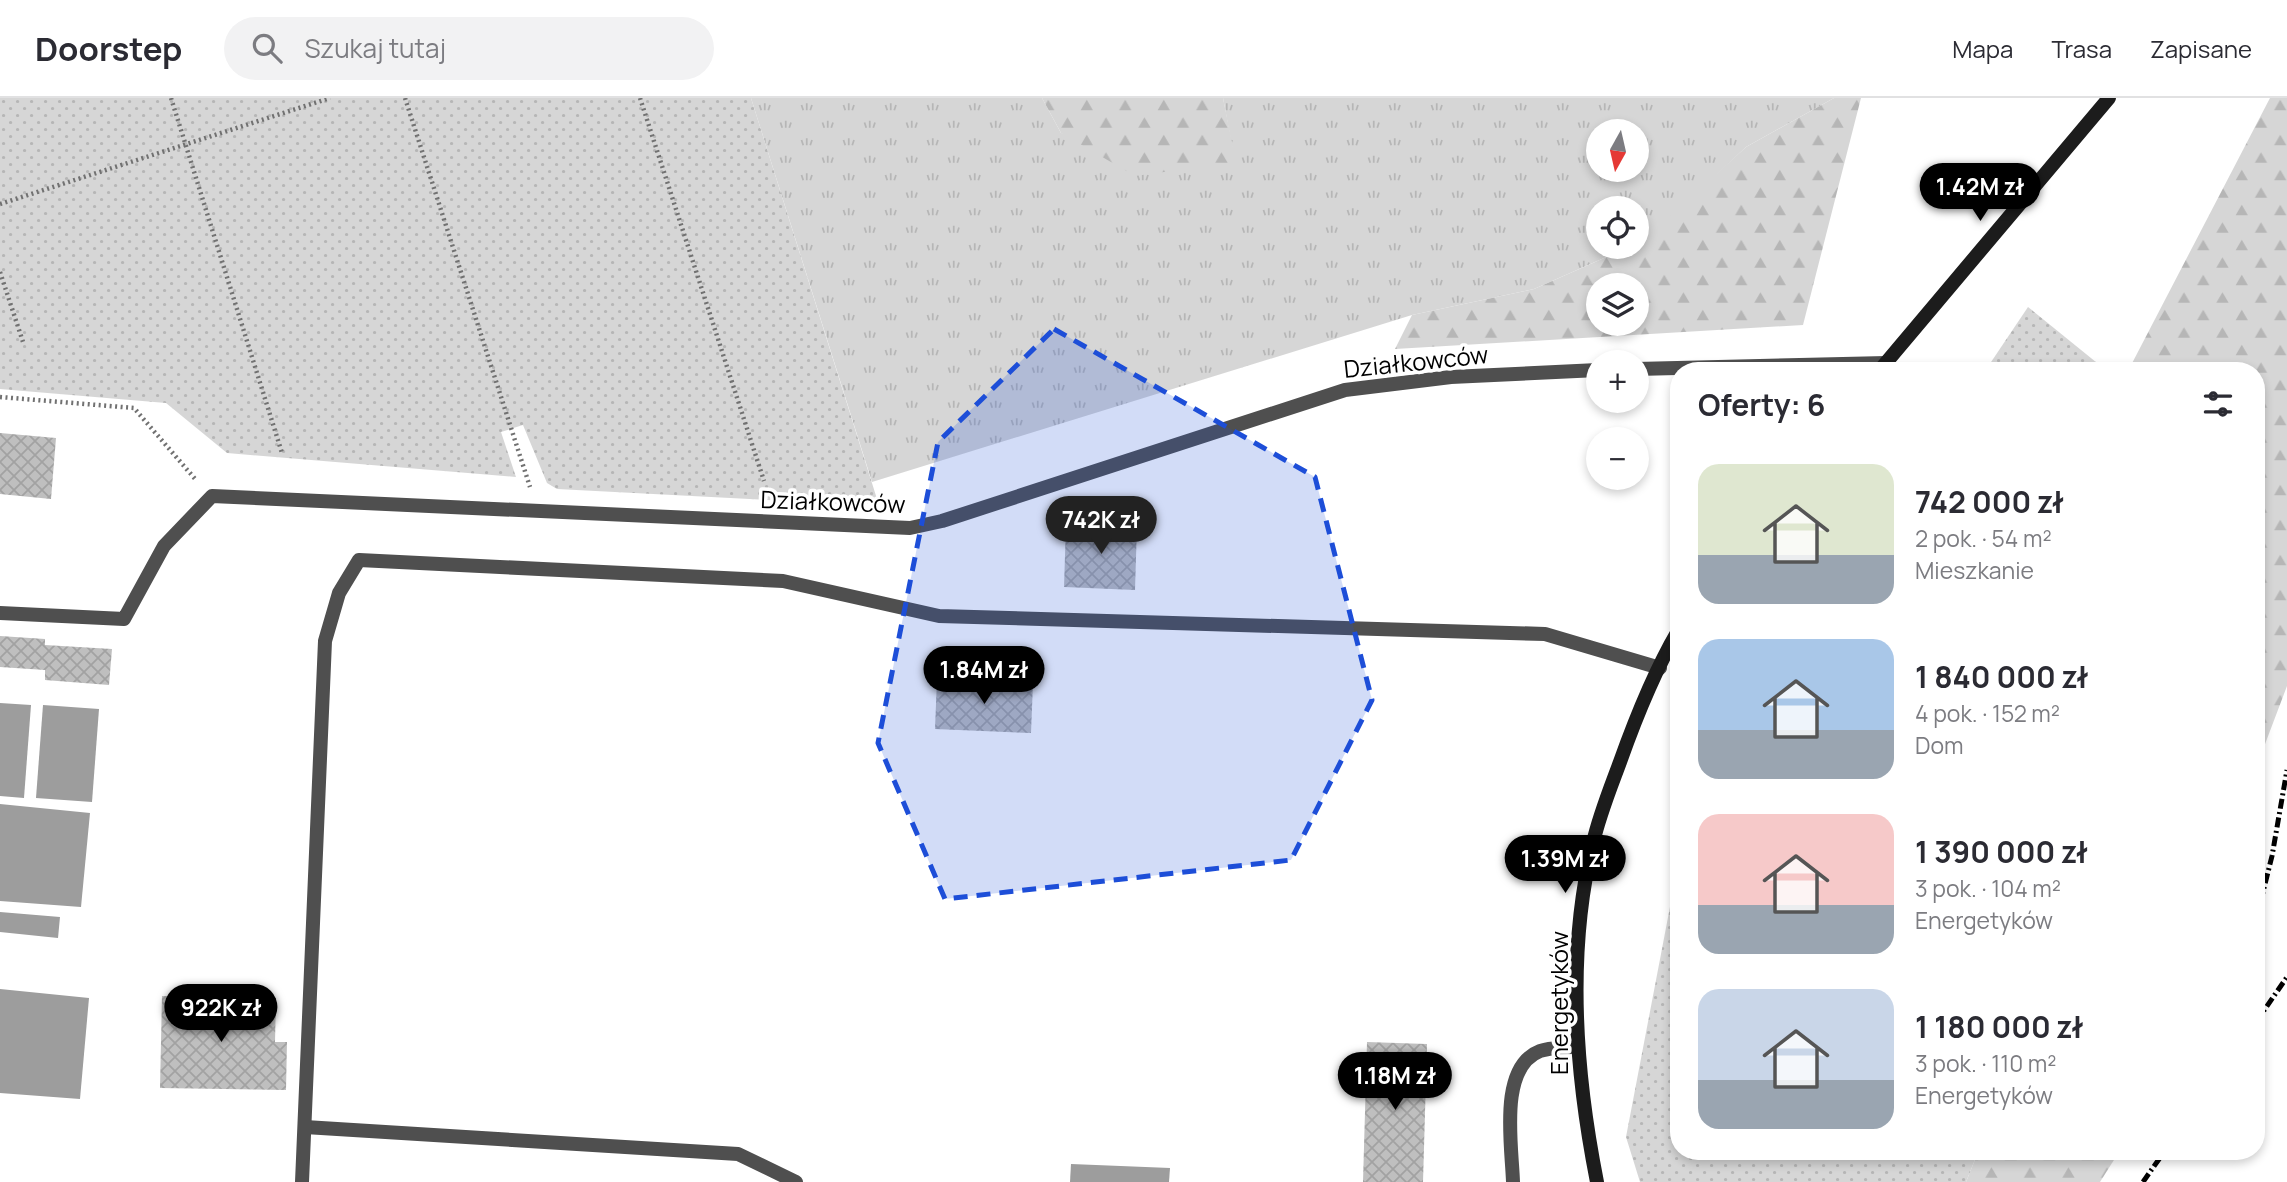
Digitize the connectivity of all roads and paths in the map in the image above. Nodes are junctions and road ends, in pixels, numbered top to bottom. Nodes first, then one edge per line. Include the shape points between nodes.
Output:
1 (171, 98) edge
2 (330, 98) edge
3 (405, 98) edge
4 (640, 98) edge
5 (2109, 98) edge
6 (185, 145) junction
7 (0, 204) edge
8 (0, 272) edge
9 (24, 345) dead end
10 (1886, 362) edge
11 (1649, 369) edge
12 (1670, 369) edge
13 (1586, 371) edge
14 (0, 397) edge
15 (282, 453) dead end
16 (764, 481) dead end
17 (212, 496) junction
18 (537, 511) junction
19 (0, 613) edge
20 (1670, 647) edge
21 (1660, 668) junction
22 (1578, 1046) junction
23 (305, 1127) junction
24 (302, 1182) edge
25 (796, 1182) edge
26 (1513, 1182) edge
27 (1597, 1182) edge

1 - 6 path
2 - 6 path
3 - 18 path
4 - 16 path
5 - 10 street
6 - 7 path
6 - 15 path
8 - 9 path
11 - 12 lane
13 - 18 lane, Działkowców via 1451,377 1345,390 910,528
14 - 17 path via 134,408
17 - 18 lane, Działkowców
17 - 19 lane via 164,546 124,618
20 - 21 street, Energetyków
21 - 22 street, Energetyków via 1628,740 1593,841 1577,960
21 - 23 lane via 1545,634 939,616 783,581 359,560 339,593 325,641
22 - 26 lane via 1540,1051 1516,1073 1511,1091
22 - 27 street, Energetyków
23 - 24 lane
23 - 25 lane via 738,1154

